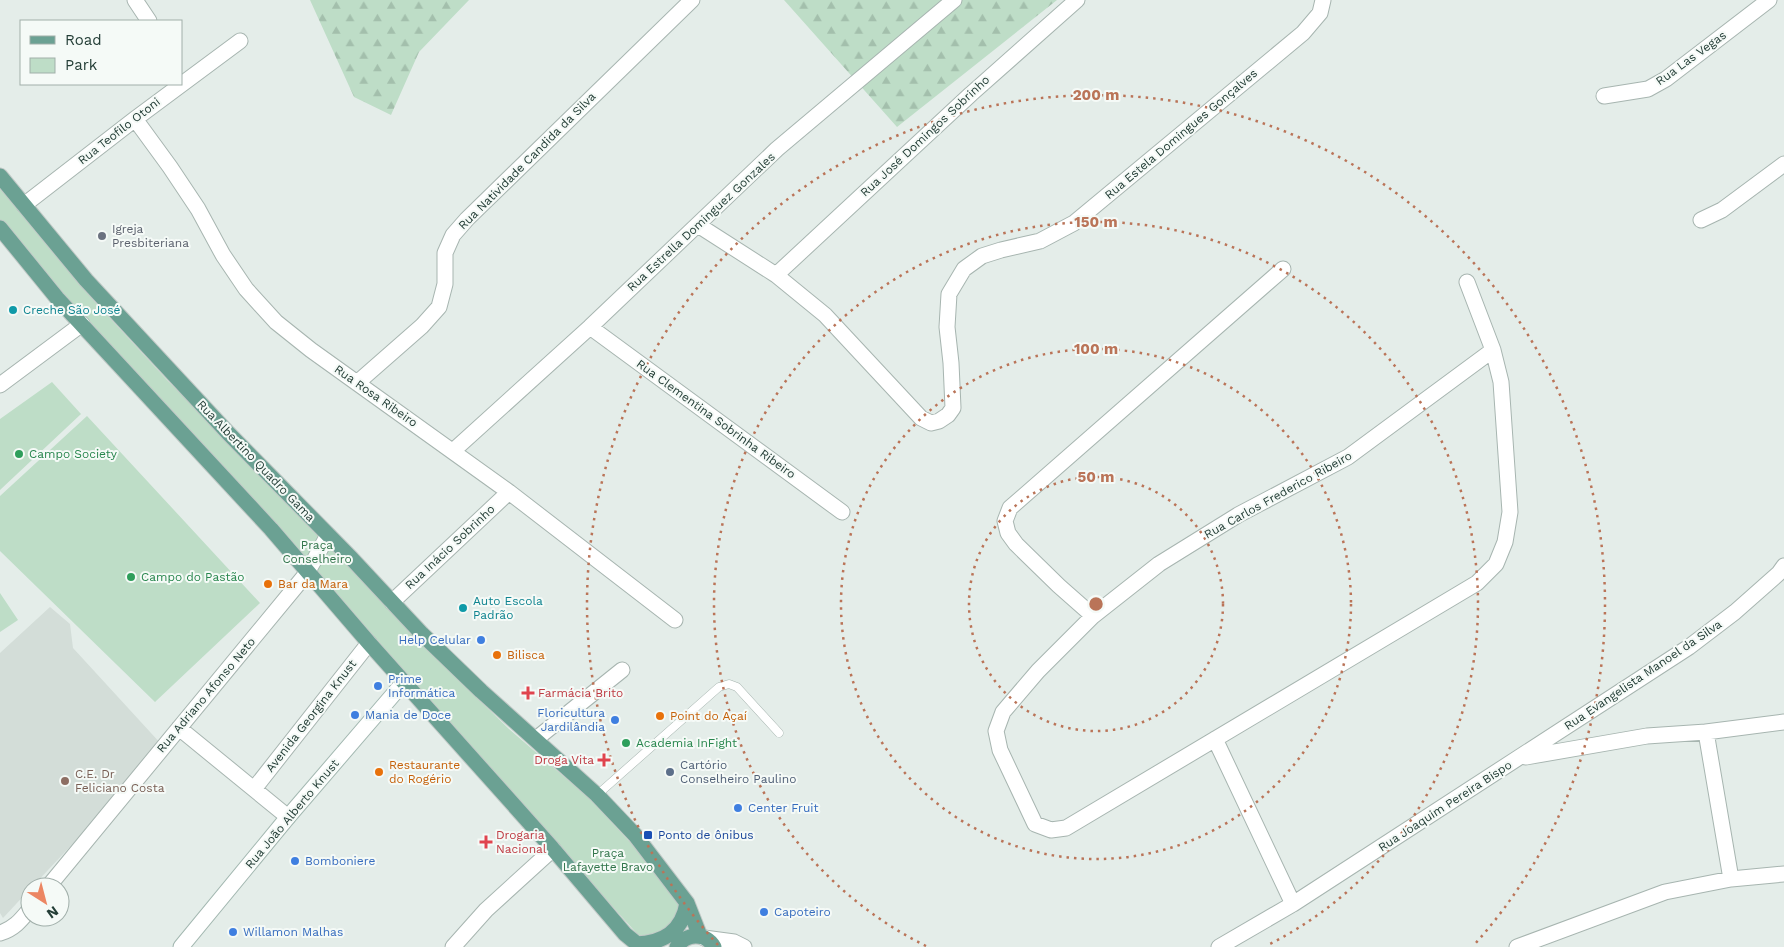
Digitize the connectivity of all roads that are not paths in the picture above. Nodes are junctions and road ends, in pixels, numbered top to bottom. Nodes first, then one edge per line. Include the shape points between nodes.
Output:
1 (135, 0) edge
2 (692, 0) edge
3 (954, 0) edge
4 (1077, 0) edge
5 (1323, 0) edge
6 (1769, 0) edge
7 (148, 20) edge
8 (240, 40) dead end
9 (185, 73) edge
10 (172, 85) edge
11 (1604, 96) dead end
12 (134, 119) junction
13 (1784, 164) edge
14 (0, 176) edge
15 (24, 205) junction
16 (1701, 220) dead end
17 (698, 225) junction
18 (0, 228) edge
19 (1283, 269) dead end
20 (776, 275) junction
21 (1467, 282) dead end
22 (82, 324) junction
23 (590, 327) junction
24 (1494, 350) junction
25 (357, 383) junction
26 (0, 385) edge
27 (453, 451) junction
28 (509, 492) junction
29 (842, 512) dead end
30 (328, 535) junction
31 (1784, 566) edge
32 (307, 572) junction
33 (392, 602) junction
34 (1093, 616) junction
35 (675, 620) dead end
36 (369, 643) junction
37 (622, 670) dead end
38 (404, 682) junction
39 (1784, 722) edge
40 (179, 728) junction
41 (1706, 732) junction
42 (779, 733) dead end
43 (536, 739) junction
44 (1216, 739) junction
45 (1520, 758) junction
46 (254, 789) junction
47 (597, 795) junction
48 (288, 817) junction
49 (553, 850) junction
50 (1784, 874) edge
51 (56, 877) edge
52 (1731, 879) junction
53 (687, 903) junction
54 (1293, 904) junction
55 (20, 922) edge
56 (0, 933) edge
57 (706, 940) edge
58 (639, 946) edge
59 (182, 947) edge
60 (453, 947) edge
61 (677, 947) edge
62 (744, 947) edge
63 (1219, 947) edge
64 (1517, 947) edge

1 - 7 street
2 - 25 street, Rua Natividade Candida da Silva via 467,219 453,236 445,253 445,284 439,306 422,326
3 - 17 street, Rua Estrella Dominguez Gonzales via 777,149
4 - 20 street, Rua José Domingos Sobrinho
5 - 20 street, Rua Estela Domingues Gonçalves via 1320,13 1303,33 1074,223 1040,241 982,256 964,269 949,294 953,408 940,421 931,423 921,418 825,315
6 - 11 street, Rua Las Vegas via 1666,79 1648,88
8 - 9 street, Rua Teofilo Otoni
10 - 12 street, Rua Teofilo Otoni
12 - 15 street, Rua Teofilo Otoni
12 - 25 street, Rua Rosa Ribeiro via 198,209 246,289 276,322
13 - 16 street via 1722,210
14 - 15 main road, Rua Albertino Quadro Gama
15 - 30 main road, Rua Albertino Quadro Gama via 117,315
17 - 20 street, Rua Estela Domingues Gonçalves
17 - 23 street, Rua Estrella Dominguez Gonzales
18 - 22 main road
19 - 34 street via 1010,508 1005,520 1008,533 1016,544
21 - 24 street, Rua Carlos Frederico Ribeiro
22 - 26 street
22 - 32 main road
23 - 27 street, Rua Estrella Dominguez Gonzales
23 - 29 street, Rua Clementina Sobrinha Ribeiro
24 - 34 street, Rua Carlos Frederico Ribeiro via 1348,457 1222,524 1159,564
24 - 44 street, Rua Carlos Frederico Ribeiro via 1501,382 1510,512 1505,542 1496,564 1477,583
25 - 27 street, Rua Rosa Ribeiro
27 - 28 street, Rua Rosa Ribeiro
28 - 33 street, Rua Inácio Sobrinho
28 - 35 street, Rua Rosa Ribeiro
30 - 32 street, Rua Adriano Afonso Neto
30 - 33 main road, Rua Albertino Quadro Gama
31 - 45 street, Rua Evangelista Manoel da Silva via 1735,612 1689,647
32 - 36 main road
32 - 40 street, Rua Adriano Afonso Neto
33 - 43 main road, Rua Albertino Quadro Gama via 481,692
34 - 44 street, Rua Carlos Frederico Ribeiro via 1038,671 1003,712 996,731 1000,750 1035,824 1051,830 1066,828
36 - 38 main road
36 - 46 street, Avenida Georgina Knust
37 - 43 street
38 - 48 street, Rua João Alberto Knust
38 - 49 main road
39 - 41 street, Rua Joaquim Pereira Bispo
40 - 46 street
40 - 51 street, Rua Adriano Afonso Neto
41 - 45 street, Rua Joaquim Pereira Bispo via 1647,736
41 - 52 street
42 - 47 lane via 737,686 719,687
43 - 47 main road, Rua Albertino Quadro Gama
44 - 54 street
45 - 54 street, Rua Joaquim Pereira Bispo
46 - 48 street
47 - 53 main road, Rua Albertino Quadro Gama via 636,835
48 - 59 street, Rua João Alberto Knust
49 - 58 main road
49 - 60 street via 486,910
50 - 52 street
52 - 64 street via 1665,892
53 - 57 main road, Rua Albertino Quadro Gama
53 - 58 main road via 678,926 670,934
54 - 63 street, Rua Joaquim Pereira Bispo
55 - 56 street
57 - 61 main road via 690,936 680,941
57 - 62 street via 734,942

